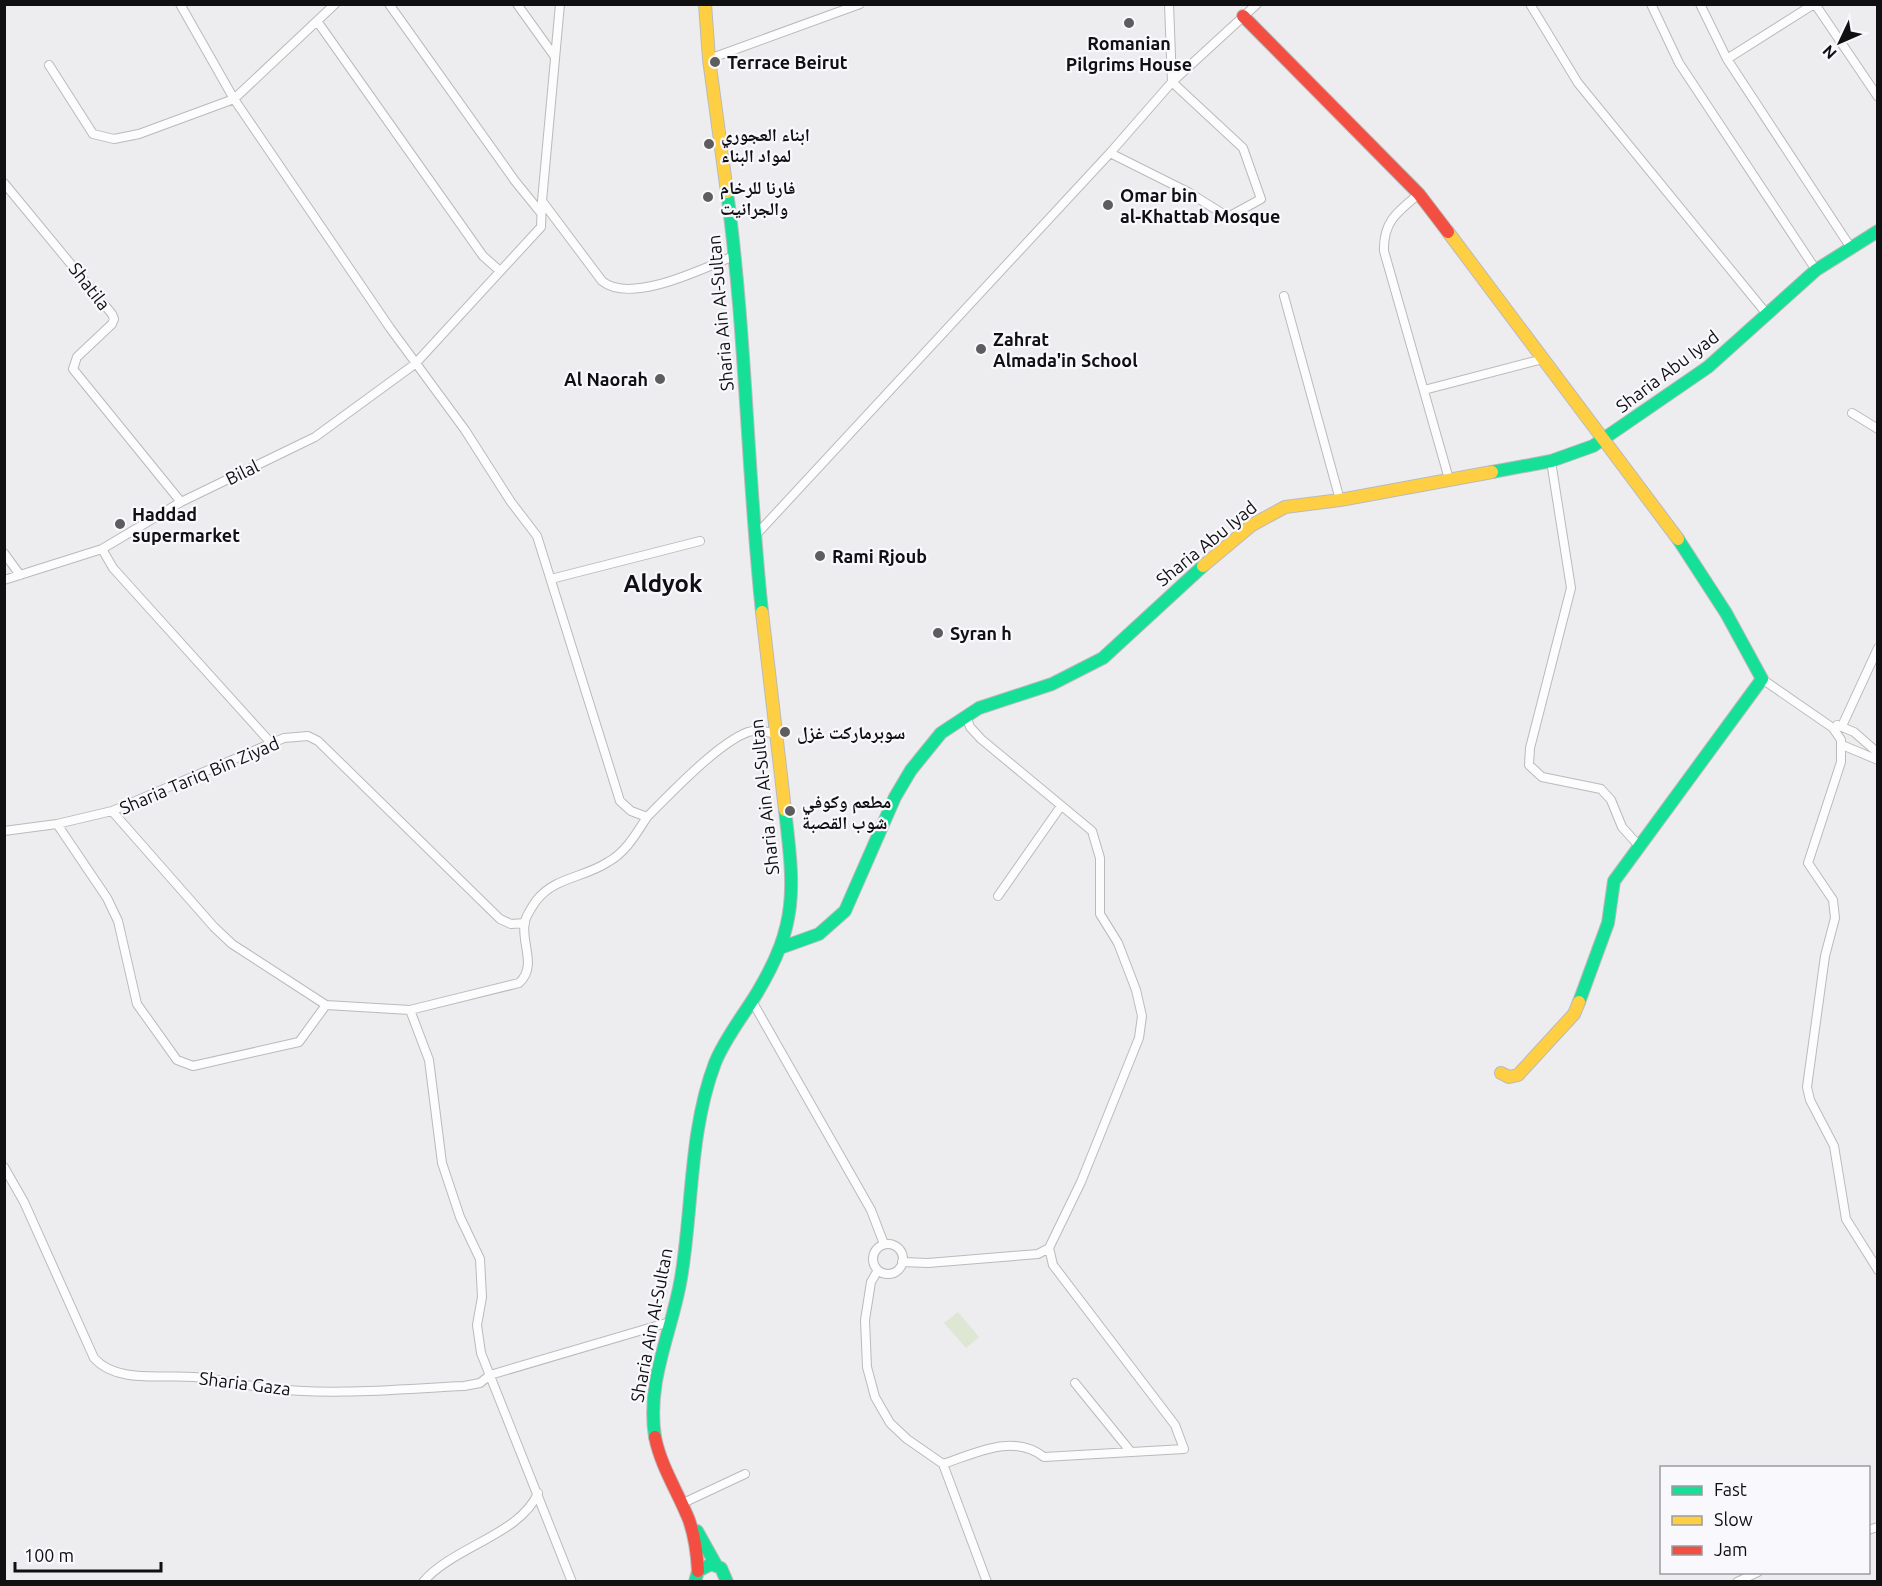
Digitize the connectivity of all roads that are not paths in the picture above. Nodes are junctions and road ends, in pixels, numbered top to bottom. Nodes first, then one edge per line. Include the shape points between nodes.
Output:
1 (180, 4) edge
2 (335, 4) edge
3 (389, 4) edge
4 (517, 4) edge
5 (560, 4) edge
6 (705, 4) edge
7 (860, 4) edge
8 (1169, 4) edge
9 (1257, 4) edge
10 (1530, 4) edge
11 (1651, 4) edge
12 (1700, 4) edge
13 (1815, 4) edge
14 (1243, 16) junction
15 (317, 21) junction
16 (555, 57) junction
17 (709, 59) junction
18 (1727, 59) junction
19 (49, 65) dead end
20 (1172, 82) junction
21 (1874, 83) edge
22 (1878, 97) edge
23 (234, 99) junction
24 (1110, 153) junction
25 (4, 183) edge
26 (1419, 194) junction
27 (542, 201) junction
28 (541, 213) junction
29 (560, 224) junction
30 (541, 227) junction
31 (1878, 231) edge
32 (1851, 248) junction
33 (736, 255) junction
34 (1816, 270) junction
35 (500, 271) junction
36 (1284, 296) dead end
37 (1766, 313) junction
38 (1543, 359) junction
39 (415, 364) junction
40 (1424, 390) junction
41 (1852, 413) dead end
42 (1878, 429) edge
43 (1606, 440) junction
44 (1551, 460) junction
45 (1449, 479) junction
46 (1340, 500) junction
47 (181, 502) junction
48 (754, 537) junction
49 (700, 541) dead end
50 (102, 549) junction
51 (4, 553) edge
52 (20, 575) junction
53 (551, 579) junction
54 (4, 580) edge
55 (1878, 648) edge
56 (1762, 679) junction
57 (966, 715) junction
58 (1828, 724) junction
59 (1842, 726) junction
60 (776, 734) junction
61 (271, 743) junction
62 (1842, 745) junction
63 (1878, 753) edge
64 (1878, 760) edge
65 (1062, 806) junction
66 (112, 811) junction
67 (647, 818) junction
68 (57, 824) junction
69 (4, 831) edge
70 (1640, 847) junction
71 (998, 896) dead end
72 (525, 923) junction
73 (780, 948) junction
74 (752, 1001) junction
75 (326, 1005) junction
76 (410, 1010) junction
77 (1501, 1073) dead end
78 (4, 1167) edge
79 (884, 1244) junction
80 (1049, 1248) junction
81 (902, 1262) junction
82 (878, 1270) junction
83 (1878, 1270) edge
84 (673, 1320) junction
85 (490, 1375) junction
86 (1075, 1383) dead end
87 (1131, 1452) junction
88 (943, 1464) junction
89 (745, 1474) dead end
90 (538, 1493) junction
91 (681, 1504) junction
92 (716, 1565) junction
93 (1753, 1574) edge
94 (697, 1576) edge
95 (728, 1580) edge
96 (423, 1581) edge
97 (572, 1581) edge
98 (987, 1581) edge
99 (1737, 1581) edge

1 - 23 street
2 - 15 street
3 - 28 street via 514,182
4 - 16 street
5 - 16 street
6 - 17 street, Sharia Ain Al-Sultan
7 - 17 street
8 - 20 street
9 - 14 street
10 - 37 street via 1578,82
11 - 34 street via 1679,63
12 - 18 street
13 - 18 street
13 - 21 street
14 - 20 street
14 - 26 street
15 - 23 street
15 - 35 street via 483,256
16 - 27 street
17 - 33 street, Sharia Ain Al-Sultan
18 - 32 street
19 - 23 street via 86,127 104,139 139,134
20 - 24 street
20 - 24 street via 1243,148 1261,199 1228,217
21 - 22 street
23 - 39 street
24 - 48 street
25 - 47 street, Shatila via 112,314 112,324 78,357 73,369
26 - 38 street
26 - 40 street via 1391,220 1383,235 1384,251
27 - 28 street
27 - 29 street
28 - 30 street
29 - 30 street via 546,223
29 - 33 street via 602,281 619,290 670,280
30 - 35 street, Bilal
31 - 32 street, Sharia Abu Iyad
32 - 34 street, Sharia Abu Iyad
33 - 48 street, Sharia Ain Al-Sultan
34 - 37 street, Sharia Abu Iyad
35 - 39 street, Bilal
36 - 46 street
37 - 43 street, Sharia Abu Iyad via 1708,367
38 - 40 street
38 - 43 street
39 - 47 street, Bilal via 315,437
39 - 53 street via 537,536
40 - 45 street
41 - 42 street
43 - 44 street, Sharia Abu Iyad
43 - 56 street via 1685,549
44 - 45 street, Sharia Abu Iyad
44 - 70 street via 1571,588 1528,758 1534,772 1542,777 1593,786 1607,794 1622,827
45 - 46 street, Sharia Abu Iyad
46 - 57 street, Sharia Abu Iyad via 1285,507 1268,515 1200,567 1103,658 1052,684
47 - 50 street, Bilal
48 - 60 street, Sharia Ain Al-Sultan
49 - 53 street
50 - 52 street, Bilal
50 - 61 street via 113,568
51 - 52 street
52 - 54 street, Bilal
53 - 67 street via 616,794 624,806
55 - 59 street
56 - 58 street
56 - 70 street
57 - 65 street via 981,739
57 - 73 street, Sharia Abu Iyad via 941,733 903,782 845,911 819,934
58 - 59 street
58 - 62 street
59 - 63 street
60 - 67 street via 756,731 732,741 680,784
60 - 73 street, Sharia Ain Al-Sultan via 791,864 789,923
61 - 66 street, Sharia Tariq Bin Ziyad
61 - 72 street, Sharia Tariq Bin Ziyad via 295,735 318,741 500,919 511,924
62 - 64 street
62 - 83 street via 1841,762 1808,863 1833,900 1835,918 1825,956 1807,1087 1834,1146 1846,1219
65 - 71 street
65 - 80 street via 1092,831 1096,841 1101,858 1100,914 1118,943 1136,990 1142,1027 1081,1182
66 - 68 street
66 - 75 street, Sharia Tariq Bin Ziyad via 232,944
67 - 72 street via 614,859 546,890
68 - 69 street
68 - 75 street via 118,921 137,1004 181,1064 193,1066 299,1042
70 - 77 street via 1614,882 1608,923 1574,1014 1518,1075 1509,1077
72 - 76 street, Sharia Tariq Bin Ziyad via 528,961 526,974 519,983
73 - 74 street, Sharia Ain Al-Sultan
74 - 79 street via 871,1210
74 - 84 street, Sharia Ain Al-Sultan via 722,1046 712,1072 701,1120
75 - 76 street, Sharia Tariq Bin Ziyad
76 - 85 street via 429,1060 442,1163 460,1217 480,1259 482,1297 477,1325
78 - 85 street, Sharia Gaza via 24,1202 94,1358 111,1372 223,1379 265,1388 347,1391 464,1386 480,1383
79 - 81 street via 898,1248
79 - 82 street via 876,1249 873,1258
80 - 81 street via 1038,1254
80 - 87 street via 1053,1265 1175,1425 1184,1449
81 - 82 street via 893,1273
82 - 88 street via 872,1282 866,1320 867,1367 875,1397 890,1423
84 - 85 street, Sharia Gaza
84 - 91 street, Sharia Ain Al-Sultan via 657,1376 652,1423 656,1446
85 - 90 street
86 - 87 street
87 - 88 street via 1044,1457 1033,1448 1004,1446
88 - 98 street
89 - 91 street
90 - 96 street via 524,1514 441,1564
90 - 97 street
91 - 92 street, Sharia Ain Al-Sultan
91 - 94 street, Sharia Ain Al-Sultan via 694,1536
92 - 94 street via 706,1565
92 - 95 street, Sharia Ain Al-Sultan
93 - 99 street

